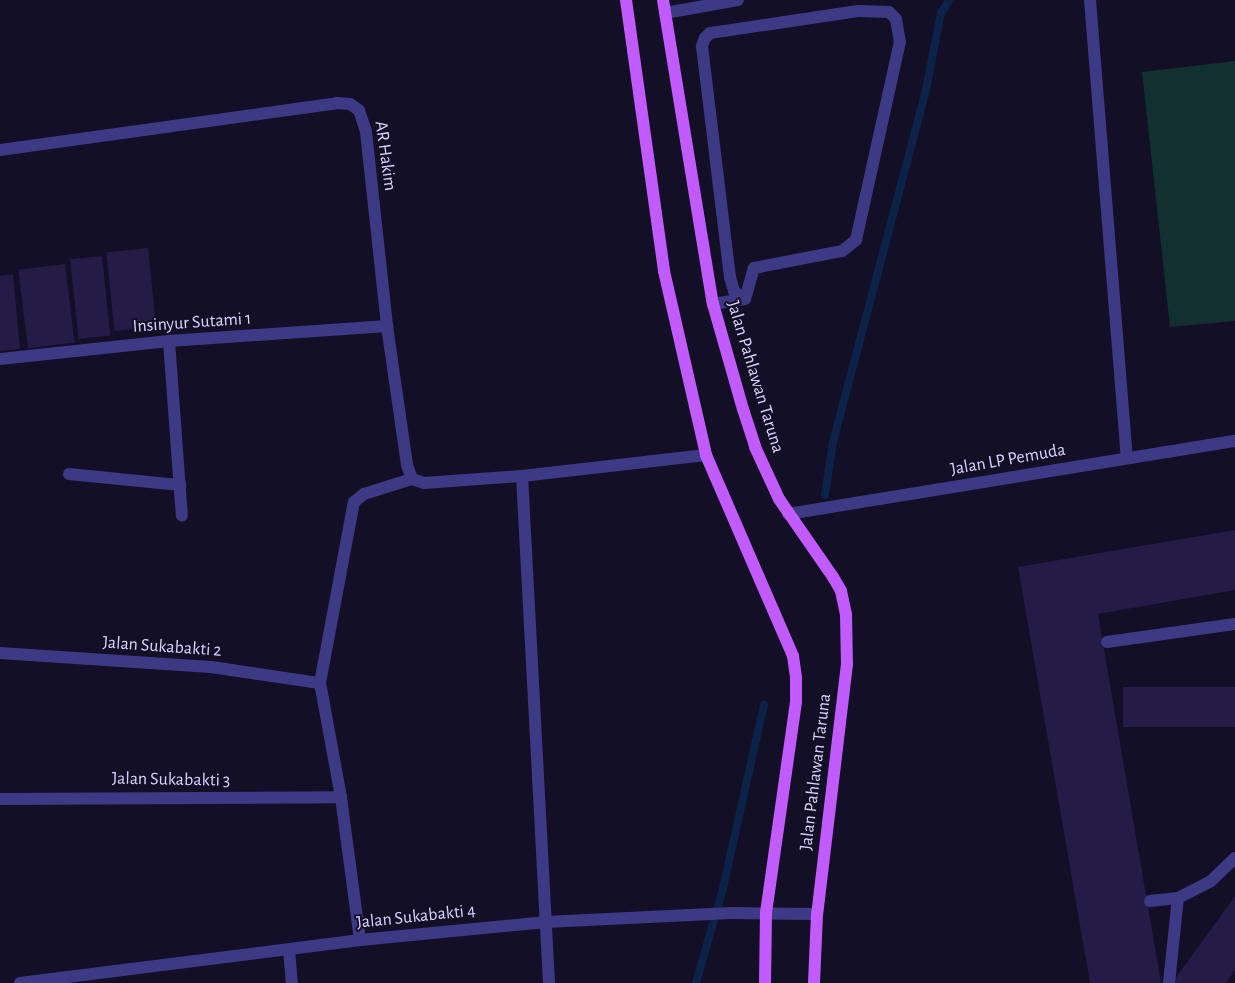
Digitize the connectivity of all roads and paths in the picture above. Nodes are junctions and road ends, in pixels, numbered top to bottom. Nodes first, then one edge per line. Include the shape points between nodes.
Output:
1 (626, 0) edge
2 (663, 0) edge
3 (738, 0) edge
4 (1090, 0) edge
5 (665, 13) junction
6 (0, 150) edge
7 (742, 299) junction
8 (713, 304) junction
9 (387, 326) junction
10 (170, 341) junction
11 (0, 359) edge
12 (1235, 441) edge
13 (706, 455) junction
14 (1127, 457) junction
15 (69, 474) dead end
16 (522, 476) junction
17 (412, 479) junction
18 (180, 485) junction
19 (788, 514) junction
20 (182, 516) dead end
21 (1235, 624) edge
22 (1107, 642) dead end
23 (0, 653) edge
24 (320, 683) junction
25 (341, 796) junction
26 (0, 799) edge
27 (1235, 858) edge
28 (1178, 898) junction
29 (1150, 901) dead end
30 (766, 913) junction
31 (817, 914) junction
32 (546, 922) junction
33 (360, 940) junction
34 (288, 950) junction
35 (123, 977) edge
36 (20, 983) edge
37 (292, 983) edge
38 (549, 983) edge
39 (765, 983) edge
40 (814, 983) edge
41 (1169, 983) edge

1 - 13 main road, Jalan Pahlawan Taruna via 664,272
2 - 5 main road, Jalan Pahlawan Taruna
3 - 5 street
4 - 14 street
5 - 8 main road, Jalan Pahlawan Taruna
6 - 9 street, AR Hakim via 323,105 350,104 359,110 366,132
7 - 7 street via 747,294 754,268 842,251 856,240 900,42 896,19 889,12 858,11 710,34 705,38 702,46 730,277 734,291
7 - 8 street
8 - 19 main road, Jalan Pahlawan Taruna via 755,447
9 - 10 street, Insinyur Sutami 1
9 - 17 street, AR Hakim via 407,465
10 - 11 street, Insinyur Sutami 1
10 - 18 street
12 - 14 street, Jalan LP Pemuda
13 - 16 street
13 - 30 main road, Jalan Pahlawan Taruna via 793,656 796,702
14 - 19 street, Jalan LP Pemuda
15 - 18 street
16 - 17 street via 424,483
16 - 32 street
17 - 24 street via 364,494 354,502
18 - 20 street
19 - 31 main road, Jalan Pahlawan Taruna via 833,576 845,603 847,664
21 - 22 street
23 - 24 street, Jalan Sukabakti 2 via 210,667
24 - 25 street
25 - 26 street, Jalan Sukabakti 3
25 - 33 street
27 - 28 street via 1211,881
28 - 29 street
28 - 41 street
30 - 31 street, Jalan Sukabakti 4
30 - 32 street, Jalan Sukabakti 4
30 - 39 main road, Jalan Pahlawan Taruna
31 - 40 main road, Jalan Pahlawan Taruna
32 - 33 street, Jalan Sukabakti 4
32 - 38 street
33 - 34 street, Jalan Sukabakti 4
34 - 35 street, Jalan Sukabakti 4
34 - 37 street
35 - 36 street, Jalan Sukabakti 4

